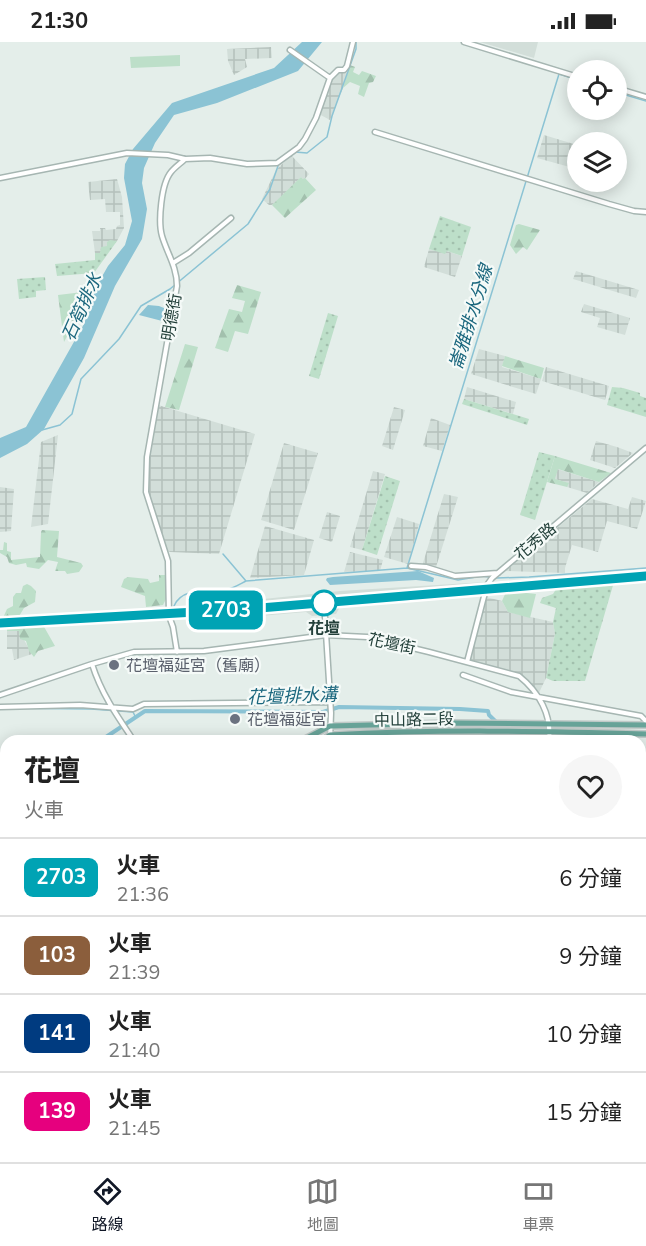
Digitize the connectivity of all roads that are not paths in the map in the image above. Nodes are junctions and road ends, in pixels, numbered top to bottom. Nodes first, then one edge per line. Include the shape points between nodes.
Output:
1 (353, 42) edge
2 (464, 42) edge
3 (290, 50) dead end
4 (567, 74) edge
5 (330, 78) junction
6 (627, 92) edge
7 (646, 98) edge
8 (375, 132) dead end
9 (185, 159) junction
10 (0, 178) edge
11 (646, 212) edge
12 (231, 218) dead end
13 (173, 263) junction
14 (646, 448) edge
15 (411, 566) dead end
16 (498, 573) junction
17 (325, 617) dead end
18 (326, 635) junction
19 (177, 652) junction
20 (466, 662) junction
21 (92, 664) junction
22 (463, 675) dead end
23 (0, 696) edge
24 (540, 698) junction
25 (331, 705) junction
26 (0, 706) edge
27 (110, 706) junction
28 (646, 721) edge
29 (550, 724) junction
30 (646, 725) edge
31 (330, 726) junction
32 (550, 731) junction
33 (646, 734) edge
34 (130, 735) edge
35 (313, 735) edge
36 (330, 735) edge
37 (366, 735) edge
38 (550, 735) edge

1 - 5 street via 348,66
2 - 4 street
3 - 5 street
5 - 9 street via 305,140 277,163
6 - 7 street
8 - 11 street
9 - 10 street via 127,153
9 - 13 street, 明德街 via 170,172 159,219
12 - 13 street
13 - 19 street, 明德街 via 177,286 145,483 168,561 169,616
14 - 16 street, 花秀路
15 - 16 street via 455,576
16 - 20 street, 花秀路 via 487,585
17 - 18 street
18 - 19 street, 花壇街
18 - 20 street, 花壇街 via 367,638
18 - 25 street
19 - 21 street, 花壇街 via 138,651
20 - 24 street, 花壇街 via 519,676
21 - 23 street, 花壇街
21 - 27 street
22 - 24 street
24 - 28 street via 641,716
24 - 29 street
25 - 27 street via 144,704 133,709
25 - 31 street
26 - 27 street
27 - 34 street
29 - 30 main road
29 - 31 main road, 中山路二段
29 - 32 street
31 - 35 main road
31 - 36 street
32 - 33 main road
32 - 37 main road, 中山路二段
32 - 38 street

